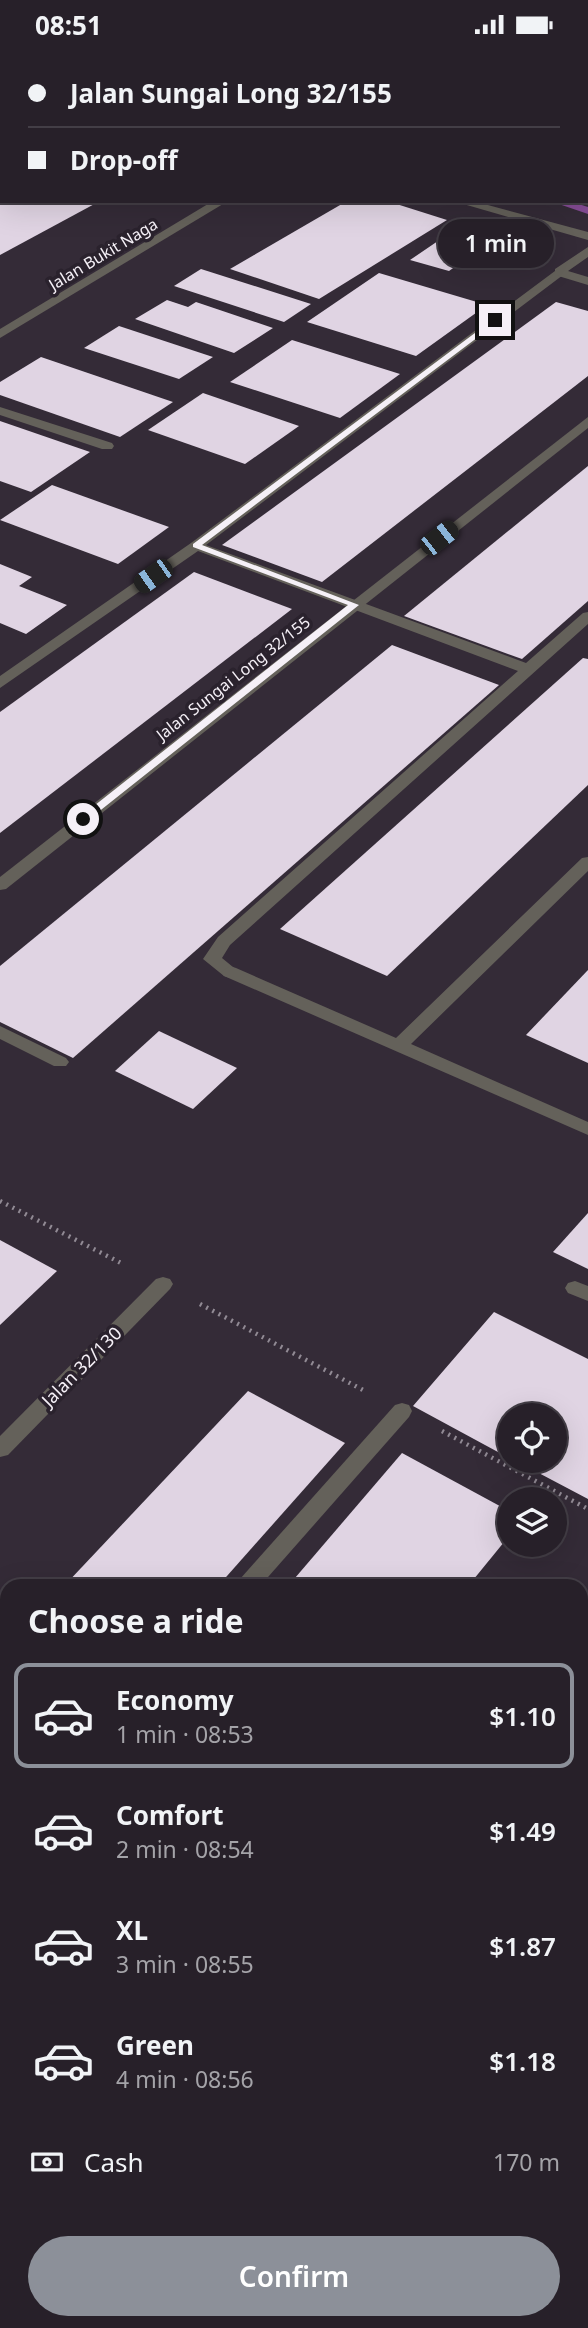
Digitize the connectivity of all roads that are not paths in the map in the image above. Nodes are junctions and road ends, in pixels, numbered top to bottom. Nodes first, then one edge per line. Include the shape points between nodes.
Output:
1 (219, 203) edge
2 (466, 203) edge
3 (500, 203) edge
4 (490, 210) junction
5 (588, 236) edge
6 (588, 251) edge
7 (559, 272) junction
8 (588, 281) edge
9 (0, 334) edge
10 (0, 411) edge
11 (588, 421) edge
12 (107, 446) dead end
13 (196, 546) junction
14 (355, 605) junction
15 (584, 625) edge
16 (527, 669) junction
17 (0, 683) edge
18 (588, 862) edge
19 (0, 885) edge
20 (230, 972) joint
21 (0, 1032) edge
22 (398, 1046) junction
23 (60, 1062) dead end
24 (588, 1129) edge
25 (163, 1284) road end
26 (402, 1411) dead end
27 (0, 1449) edge
28 (253, 1579) edge

1 - 9 street, Jalan Bukit Naga
2 - 4 street
3 - 4 street
4 - 5 street
6 - 7 street
7 - 8 street
7 - 13 street
10 - 12 street
11 - 14 street, Jalan Sungai Long 32/155
13 - 14 street
13 - 17 street
14 - 16 street
14 - 19 street, Jalan Sungai Long 32/155
15 - 16 lane
16 - 20 lane via 224,941 212,959
18 - 22 street
20 - 22 street
21 - 23 street
22 - 24 street
25 - 27 street, Jalan 32/130
26 - 28 street

